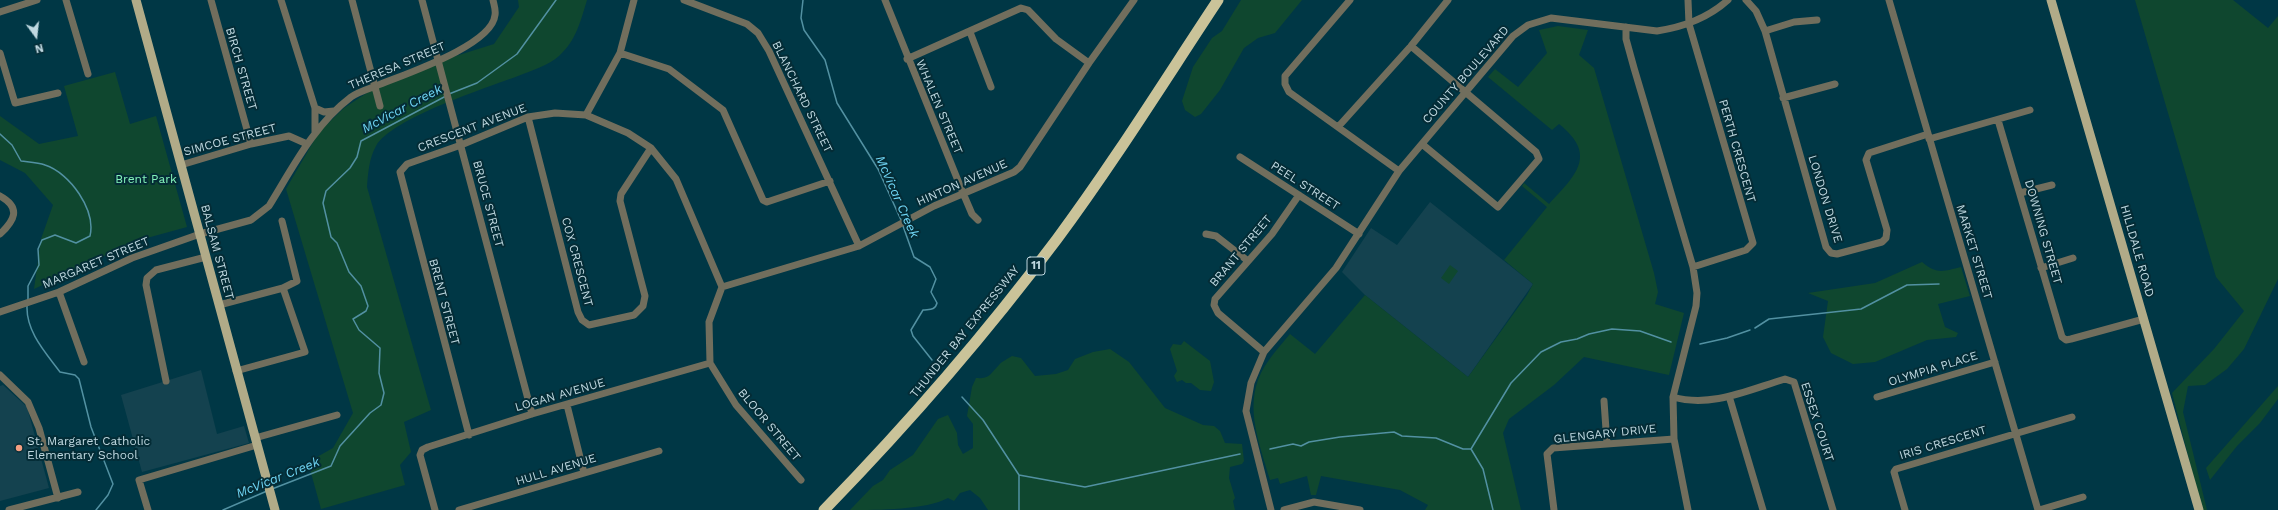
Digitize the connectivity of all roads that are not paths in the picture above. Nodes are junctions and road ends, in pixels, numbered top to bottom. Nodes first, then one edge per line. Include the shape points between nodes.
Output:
1 (37, 0) edge
2 (66, 0) edge
3 (136, 0) edge
4 (210, 0) edge
5 (282, 0) edge
6 (352, 0) edge
7 (422, 0) edge
8 (492, 0) edge
9 (634, 0) edge
10 (684, 0) edge
11 (885, 0) edge
12 (1134, 0) edge
13 (1218, 0) edge
14 (1226, 0) edge
15 (1350, 0) edge
16 (1448, 0) edge
17 (1688, 0) edge
18 (1728, 0) edge
19 (1746, 0) edge
20 (1889, 0) edge
21 (2050, 0) edge
22 (0, 12) edge
23 (1817, 20) dead end
24 (1689, 24) junction
25 (1626, 27) junction
26 (1765, 31) junction
27 (970, 32) junction
28 (1411, 46) junction
29 (0, 53) edge
30 (620, 53) junction
31 (907, 59) junction
32 (439, 60) junction
33 (1089, 63) junction
34 (88, 74) dead end
35 (1834, 84) dead end
36 (376, 86) junction
37 (991, 87) dead end
38 (1465, 92) junction
39 (58, 93) dead end
40 (1783, 98) junction
41 (380, 106) dead end
42 (315, 108) junction
43 (2030, 110) dead end
44 (334, 111) junction
45 (586, 115) junction
46 (528, 117) junction
47 (1998, 120) junction
48 (1338, 127) junction
49 (315, 133) junction
50 (1929, 137) junction
51 (251, 144) junction
52 (307, 144) junction
53 (1422, 144) junction
54 (461, 145) junction
55 (651, 148) junction
56 (1240, 157) dead end
57 (181, 165) junction
58 (1398, 171) junction
59 (399, 174) joint
60 (830, 181) junction
61 (2052, 185) dead end
62 (963, 193) junction
63 (2020, 193) junction
64 (1299, 195) junction
65 (0, 196) edge
66 (262, 214) joint
67 (978, 220) dead end
68 (282, 221) dead end
69 (0, 234) edge
70 (200, 234) junction
71 (1206, 234) dead end
72 (1359, 234) junction
73 (859, 246) junction
74 (206, 257) junction
75 (2073, 258) dead end
76 (1248, 261) junction
77 (1693, 267) junction
78 (2041, 268) junction
79 (722, 287) junction
80 (283, 288) junction
81 (59, 292) junction
82 (219, 305) junction
83 (0, 312) edge
84 (2144, 319) junction
85 (1264, 352) junction
86 (84, 362) dead end
87 (1995, 362) junction
88 (710, 363) junction
89 (236, 371) junction
90 (1, 378) edge
91 (166, 381) dead end
92 (1729, 396) junction
93 (1672, 397) junction
94 (1876, 397) dead end
95 (1604, 401) dead end
96 (566, 405) junction
97 (532, 414) junction
98 (337, 415) dead end
99 (2072, 417) dead end
100 (2016, 434) junction
101 (469, 435) junction
102 (1674, 439) junction
103 (256, 442) junction
104 (1607, 444) junction
105 (659, 451) dead end
106 (584, 473) junction
107 (801, 480) dead end
108 (78, 492) dead end
109 (58, 498) junction
110 (2083, 498) dead end
111 (8, 510) edge
112 (148, 510) edge
113 (275, 510) edge
114 (435, 510) edge
115 (459, 510) edge
116 (824, 510) edge
117 (834, 510) edge
118 (1271, 510) edge
119 (1284, 510) edge
120 (1360, 510) edge
121 (1554, 510) edge
122 (1687, 510) edge
123 (1763, 510) edge
124 (1833, 510) edge
125 (1905, 510) edge
126 (2039, 510) edge
127 (2199, 510) edge

1 - 22 street
2 - 34 street
3 - 57 main road, BALSAM STREET
4 - 51 street, BIRCH STREET
5 - 42 street
6 - 36 street
7 - 32 street, BRUCE STREET
8 - 32 street, THERESA STREET via 494,20 481,38
9 - 30 street
10 - 60 street, BLANCHARD STREET via 747,24 758,32
11 - 31 street, WHALEN STREET
12 - 33 street, HINTON AVENUE
13 - 116 highway, THUNDER BAY EXPRESSWAY / 11 via 1099,181 1056,240 988,327 893,439
14 - 117 highway, THUNDER BAY EXPRESSWAY / 11 via 1106,183 1060,245 942,393 898,444
15 - 48 street via 1284,80 1289,92
16 - 28 street
17 - 24 street, PERTH CRESCENT
18 - 24 street, COUNTY BOULEVARD via 1716,12
19 - 26 street, LONDON DRIVE via 1756,11
20 - 50 street, MARKET STREET
21 - 84 main road, HILLDALE ROAD
23 - 26 street via 1794,22
24 - 25 street, COUNTY BOULEVARD via 1657,31
24 - 77 street, PERTH CRESCENT via 1753,243 1746,250
25 - 38 street, COUNTY BOULEVARD via 1557,18 1534,23 1513,36
25 - 77 street via 1626,39 1634,68
26 - 40 street, LONDON DRIVE
27 - 31 street
27 - 33 street via 1019,8 1024,8 1053,36
27 - 37 street
28 - 38 street
28 - 48 street
29 - 39 street via 15,103
30 - 45 street
30 - 60 street via 669,69 723,110 763,200 767,202
31 - 62 street, WHALEN STREET
32 - 36 street, THERESA STREET
32 - 54 street, BRUCE STREET
33 - 62 street, HINTON AVENUE via 1017,170
35 - 40 street
36 - 41 street
36 - 44 street, THERESA STREET via 352,96
38 - 53 street, COUNTY BOULEVARD
38 - 53 street via 1536,152 1538,161 1498,207
40 - 50 street, LONDON DRIVE via 1826,248 1831,253 1838,254 1882,242 1886,238 1887,230 1866,160 1869,153
42 - 44 street via 324,112
42 - 49 street
43 - 47 street
44 - 49 street, THERESA STREET
45 - 46 street, CRESCENT AVENUE via 555,113
45 - 55 street, CRESCENT AVENUE via 628,133
46 - 54 street, CRESCENT AVENUE
46 - 55 street, COX CRESCENT via 578,312 582,320 589,325 634,315 643,306 645,296 620,201 621,194
47 - 50 street
47 - 63 street, DOWNING STREET
48 - 58 street
49 - 52 street, THERESA STREET
50 - 87 street, MARKET STREET
51 - 52 street, SIMCOE STREET via 289,136
51 - 57 street, SIMCOE STREET
52 - 66 street, THERESA STREET via 270,206
53 - 58 street, COUNTY BOULEVARD
54 - 59 street, CRESCENT AVENUE via 407,164
54 - 97 street, BRUCE STREET
55 - 79 street, CRESCENT AVENUE via 676,179
56 - 64 street, PEEL STREET
57 - 70 main road, BALSAM STREET
58 - 72 street, COUNTY BOULEVARD
59 - 101 street, BRENT STREET
60 - 73 street, BLANCHARD STREET
61 - 63 street
62 - 67 street, WHALEN STREET via 972,214
62 - 73 street, HINTON AVENUE
63 - 78 street, DOWNING STREET
64 - 72 street, PEEL STREET
64 - 76 street, BRANT STREET via 1272,234
65 - 69 street via 9,203 14,215 13,220
66 - 70 street, MARGARET STREET via 251,220
68 - 80 street via 297,281
70 - 74 main road, BALSAM STREET
70 - 81 street, MARGARET STREET via 132,258
71 - 76 street via 1216,236
72 - 85 street, COUNTY BOULEVARD via 1336,268
73 - 79 street, HINTON AVENUE
74 - 82 main road, BALSAM STREET
74 - 91 street via 156,270 147,278 146,285
75 - 78 street
76 - 85 street, BRANT STREET via 1215,299 1214,305 1218,314
77 - 93 street via 1696,306
78 - 84 street, DOWNING STREET via 2062,337 2066,340
79 - 88 street via 709,322
80 - 82 street
80 - 89 street via 305,351
81 - 83 street, MARGARET STREET
81 - 86 street
82 - 89 main road, BALSAM STREET
84 - 127 main road, HILLDALE ROAD
85 - 118 street, COUNTY BOULEVARD via 1251,383 1246,411
87 - 94 street, OLYMPIA PLACE
87 - 100 street, MARKET STREET
88 - 96 street, LOGAN AVENUE
88 - 107 street, BLOOR STREET via 736,405
89 - 103 main road, BALSAM STREET
90 - 109 street via 28,402 39,428
92 - 93 street, ESSEX COURT via 1707,402
92 - 123 street
92 - 124 street, ESSEX COURT via 1785,379 1794,382
93 - 102 street
95 - 104 street
96 - 97 street, LOGAN AVENUE
96 - 106 street
97 - 101 street, LOGAN AVENUE
98 - 103 street
99 - 100 street
100 - 125 street, IRIS CRESCENT via 1896,469 1894,472
100 - 126 street, MARKET STREET
101 - 114 street, LOGAN AVENUE via 422,450
102 - 104 street, GLENGARY DRIVE
102 - 122 street
103 - 112 street via 139,480
103 - 113 main road, BALSAM STREET
104 - 121 street, GLENGARY DRIVE via 1553,448 1549,451 1547,454
105 - 106 street, HULL AVENUE
106 - 115 street, HULL AVENUE
108 - 109 street
109 - 111 street
110 - 126 street
119 - 120 street via 1314,502

